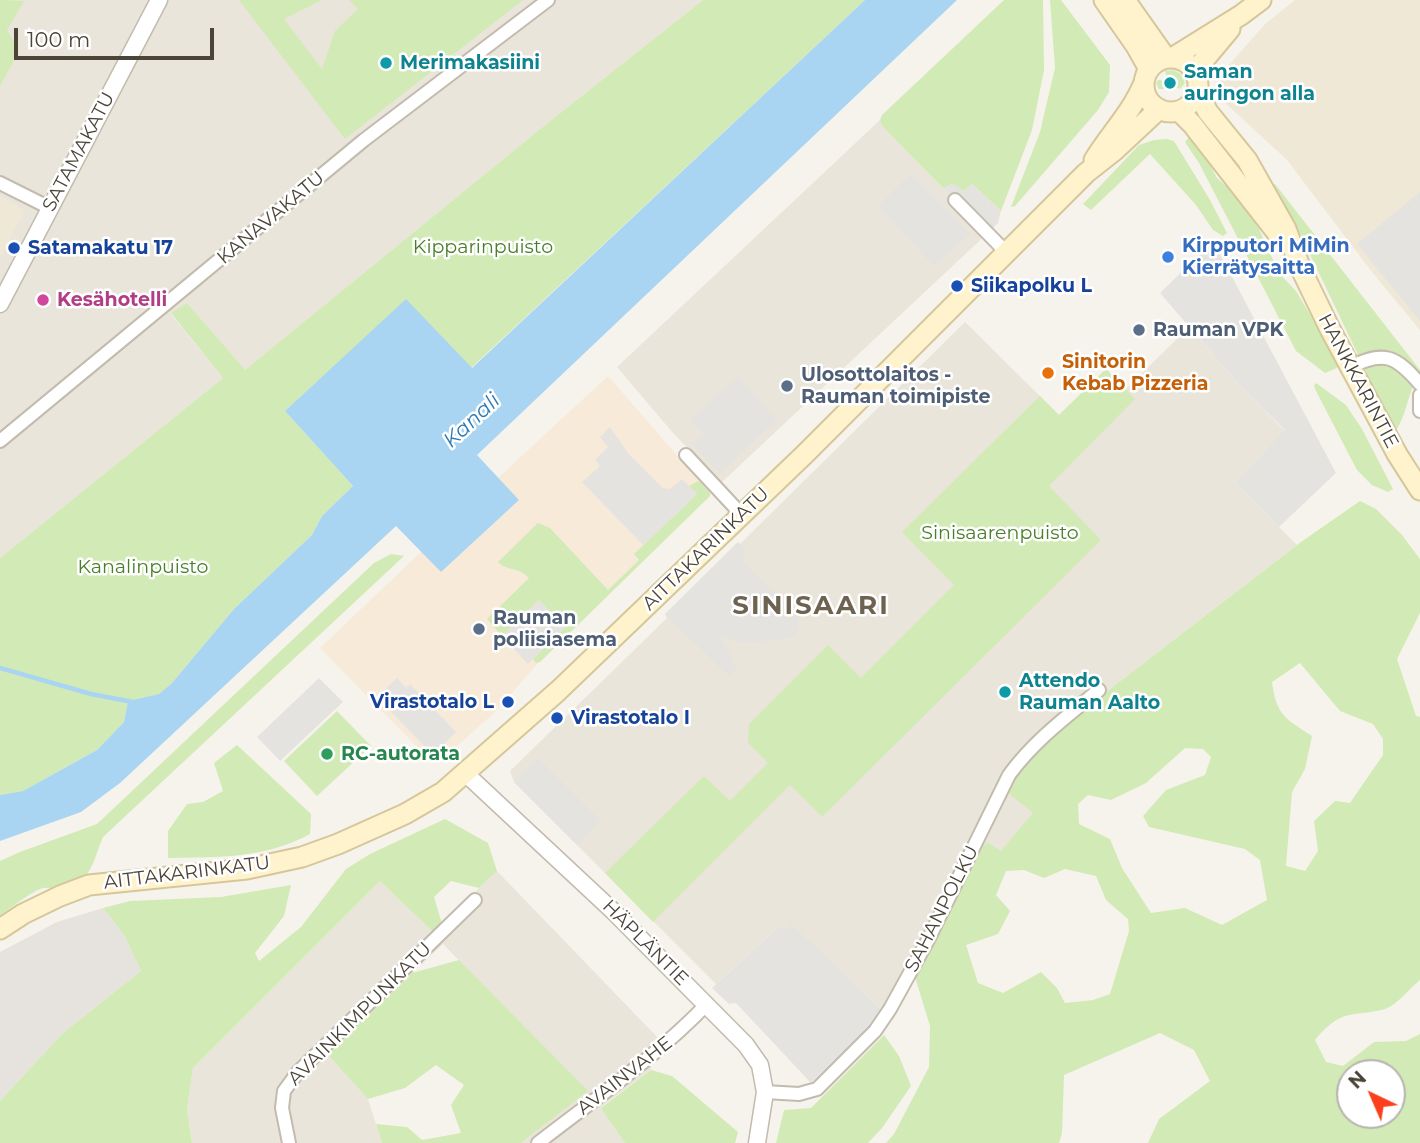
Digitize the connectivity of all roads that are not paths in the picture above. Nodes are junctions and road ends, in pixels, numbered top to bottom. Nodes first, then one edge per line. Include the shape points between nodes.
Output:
1 (159, 0) edge
2 (548, 0) edge
3 (1104, 0) edge
4 (1125, 0) edge
5 (1261, 0) edge
6 (1241, 15) junction
7 (1169, 58) junction
8 (1146, 77) junction
9 (1196, 82) junction
10 (1169, 110) junction
11 (1086, 173) junction
12 (0, 183) edge
13 (955, 200) dead end
14 (50, 208) junction
15 (1007, 253) junction
16 (1301, 269) junction
17 (0, 304) edge
18 (1350, 367) junction
19 (1420, 384) edge
20 (1420, 395) edge
21 (1420, 411) edge
22 (0, 441) edge
23 (686, 454) dead end
24 (1420, 490) edge
25 (742, 515) junction
26 (1099, 690) dead end
27 (465, 774) junction
28 (475, 900) dead end
29 (0, 929) edge
30 (707, 1004) junction
31 (765, 1092) junction
32 (289, 1143) edge
33 (538, 1143) edge
34 (757, 1143) edge

1 - 14 street, SATAMAKATU
2 - 22 street, KANAVAKATU via 364,140
3 - 8 main road via 1136,46
4 - 7 main road
5 - 6 main road
6 - 7 main road
6 - 9 main road
7 - 8 main road via 1156,62
7 - 9 main road via 1186,62
8 - 10 main road via 1150,103
8 - 11 main road, AITTAKARINKATU via 1134,106
9 - 10 main road via 1192,101
9 - 16 main road, HANKKARINTIE via 1208,112 1247,160 1286,229
10 - 11 main road, AITTAKARINKATU
10 - 16 main road, HANKKARINTIE via 1192,124
11 - 15 main road, AITTAKARINKATU
12 - 14 street
13 - 15 street
14 - 17 street, SATAMAKATU
15 - 25 main road, AITTAKARINKATU
16 - 18 main road, HANKKARINTIE
18 - 19 street via 1386,356 1403,365
18 - 24 main road, HANKKARINTIE
20 - 21 street
23 - 25 street
25 - 27 main road, AITTAKARINKATU
26 - 31 street, SAHANPOLKU via 1042,736 1009,775 928,940 875,1031 817,1090
27 - 29 main road, AITTAKARINKATU via 405,814 338,845 247,869 89,885
27 - 30 street, HÄPLÄNTIE via 547,847
28 - 32 street, AVAINKIMPUNKATU via 298,1072 284,1091 282,1108
30 - 31 street, HÄPLÄNTIE via 760,1065
30 - 33 street, AVAINVAHE via 674,1039
31 - 34 street, HÄPLÄNTIE

